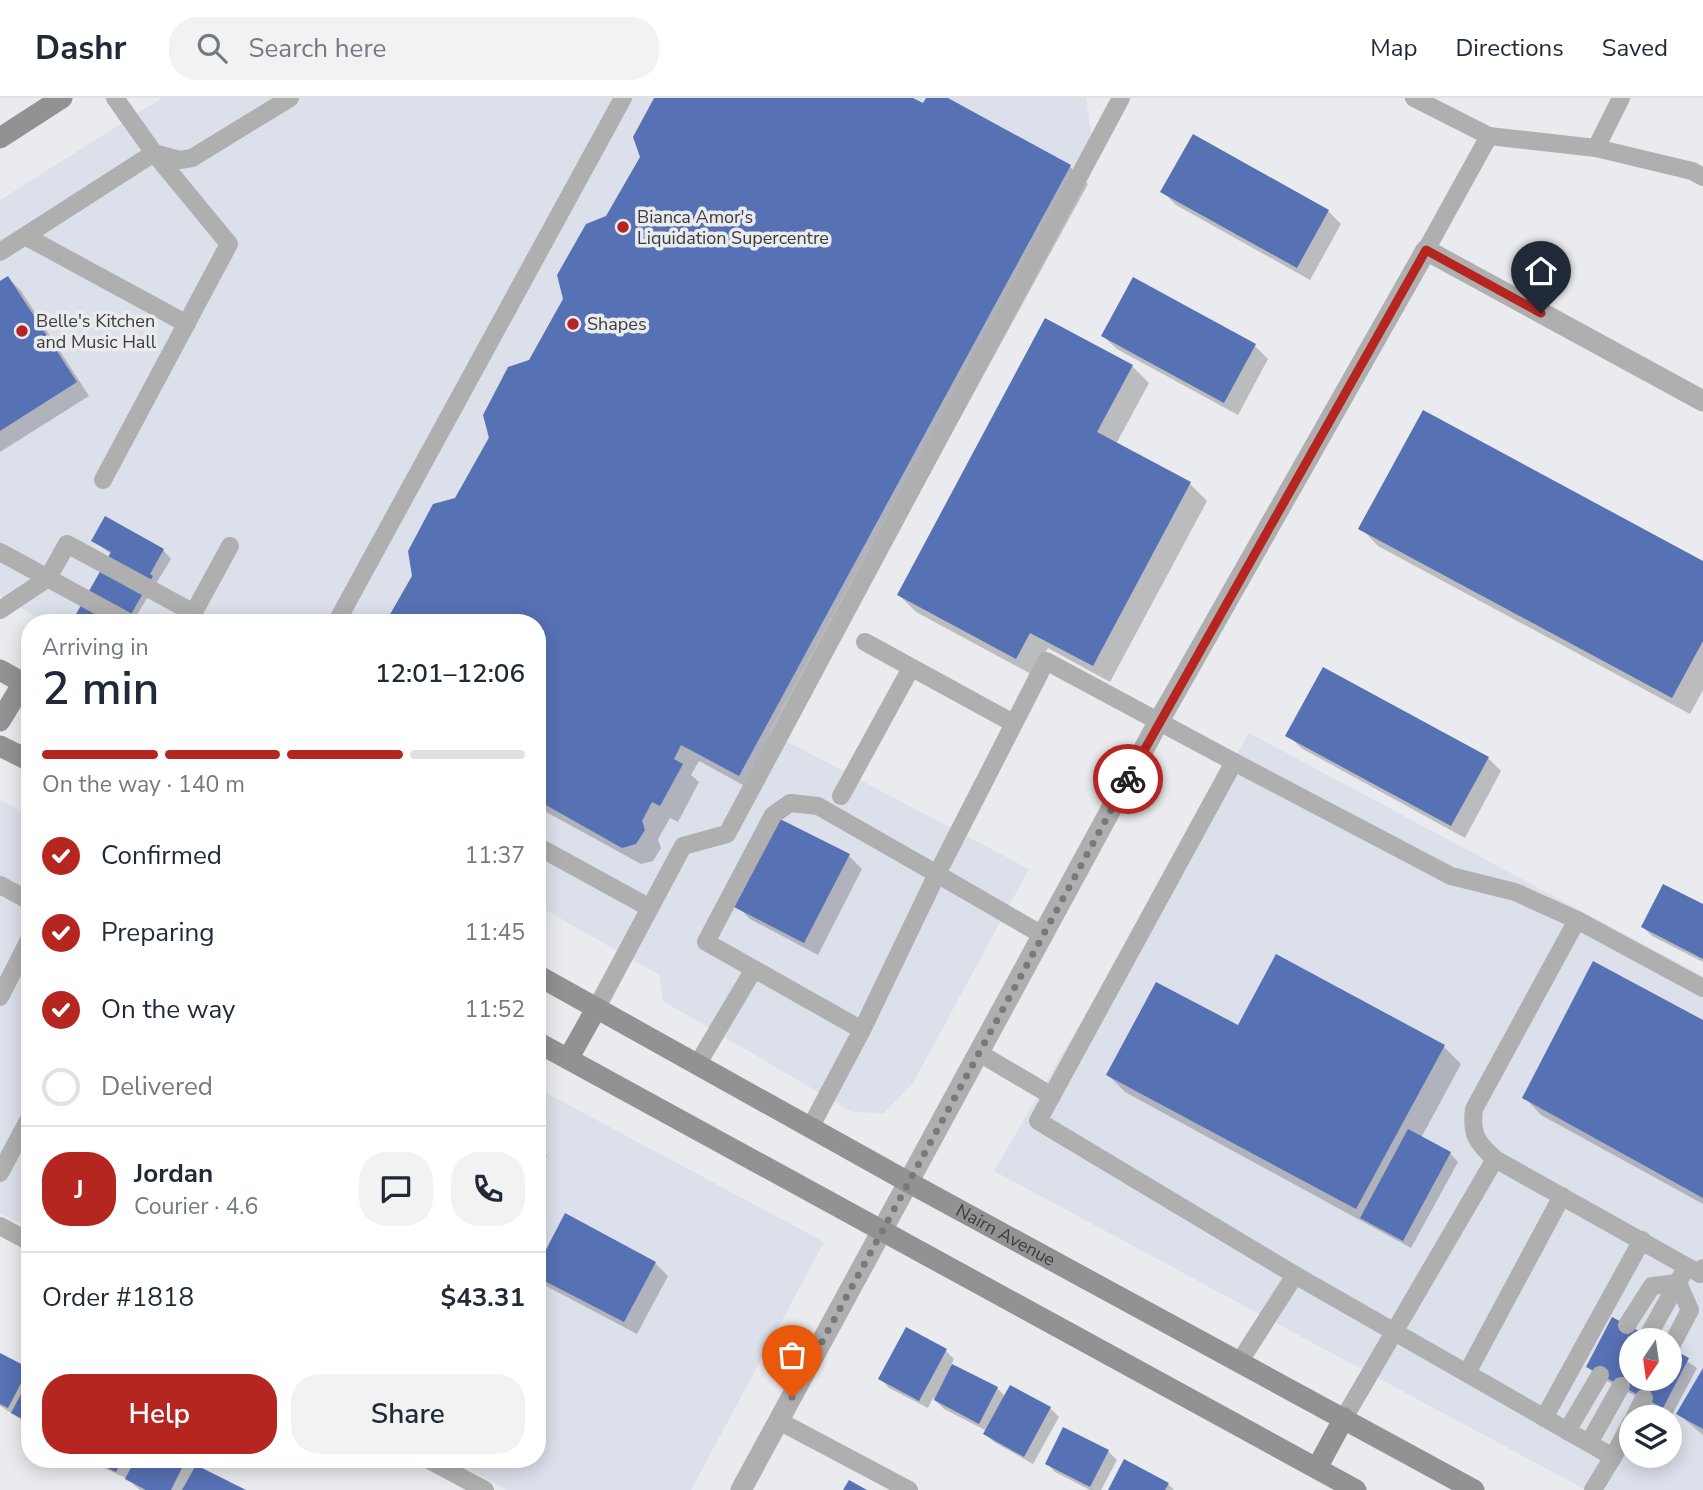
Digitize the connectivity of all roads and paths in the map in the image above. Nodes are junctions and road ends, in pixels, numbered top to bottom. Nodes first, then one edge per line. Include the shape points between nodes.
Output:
1 (62, 98) edge
2 (116, 98) edge
3 (290, 98) edge
4 (623, 98) edge
5 (1121, 98) edge
6 (1414, 98) edge
7 (1621, 98) edge
8 (1, 135) edge
9 (1489, 136) junction
10 (1596, 148) junction
11 (154, 153) junction
12 (1703, 177) edge
13 (25, 236) junction
14 (1426, 250) junction
15 (0, 252) edge
16 (187, 324) junction
17 (1703, 401) edge
18 (103, 480) dead end
19 (230, 546) dead end
20 (0, 552) edge
21 (48, 578) junction
22 (0, 610) edge
23 (114, 614) edge
24 (184, 614) edge
25 (193, 614) edge
26 (341, 614) edge
27 (865, 642) dead end
28 (911, 668) junction
29 (0, 670) edge
30 (21, 682) edge
31 (21, 693) edge
32 (0, 721) edge
33 (1159, 721) junction
34 (1013, 723) junction
35 (0, 746) edge
36 (21, 756) edge
37 (1234, 762) junction
38 (841, 796) dead end
39 (546, 851) edge
40 (937, 874) junction
41 (0, 886) edge
42 (21, 896) edge
43 (650, 908) junction
44 (1577, 920) junction
45 (1044, 936) junction
46 (21, 954) edge
47 (754, 969) junction
48 (546, 980) edge
49 (1703, 988) edge
50 (2, 989) edge
51 (596, 1009) junction
52 (862, 1030) junction
53 (546, 1047) edge
54 (979, 1053) junction
55 (568, 1059) junction
56 (697, 1065) junction
57 (1052, 1096) junction
58 (810, 1128) junction
59 (21, 1134) edge
60 (1494, 1159) junction
61 (0, 1173) edge
62 (908, 1182) junction
63 (1562, 1196) junction
64 (0, 1226) edge
65 (880, 1230) junction
66 (21, 1237) edge
67 (1642, 1240) junction
68 (1695, 1267) edge
69 (1295, 1275) junction
70 (1678, 1283) junction
71 (1627, 1325) dead end
72 (1653, 1328) edge
73 (1681, 1328) edge
74 (1393, 1331) junction
75 (1240, 1362) junction
76 (1467, 1373) junction
77 (1600, 1375) dead end
78 (1619, 1390) edge
79 (1644, 1398) dead end
80 (1640, 1405) edge
81 (1344, 1418) junction
82 (1544, 1418) junction
83 (779, 1421) junction
84 (1567, 1431) junction
85 (1589, 1443) junction
86 (1619, 1446) edge
87 (1613, 1457) junction
88 (444, 1468) edge
89 (1317, 1468) junction
90 (485, 1490) edge
91 (741, 1490) edge
92 (909, 1490) edge
93 (1356, 1490) edge
94 (1474, 1490) edge
95 (1593, 1490) edge

1 - 8 main road
2 - 11 lane
3 - 11 lane via 192,158 180,160
4 - 26 lane
5 - 43 lane via 727,834 682,846
6 - 9 lane
7 - 10 lane
9 - 10 lane
9 - 14 lane
10 - 12 lane
11 - 13 lane
11 - 16 lane via 229,244
13 - 15 lane
13 - 16 lane
14 - 17 street
14 - 33 street
16 - 18 lane
19 - 25 lane
20 - 21 lane
21 - 22 lane
21 - 23 lane
21 - 24 lane via 67,544
27 - 28 lane
28 - 34 lane
28 - 38 lane
29 - 30 main road
31 - 32 main road
33 - 34 lane via 1046,662
33 - 37 lane
33 - 45 street
34 - 40 lane
35 - 36 main road
37 - 44 lane via 1451,876 1514,892
37 - 57 lane
39 - 43 lane
40 - 45 lane
40 - 47 lane via 818,806 790,803 773,815 706,943
40 - 52 lane
41 - 42 lane
43 - 51 lane
44 - 49 lane
44 - 60 lane via 1475,1109 1472,1130
45 - 54 street
46 - 50 lane
47 - 52 lane
47 - 56 lane
48 - 51 main road, Nairn Avenue
51 - 55 main road
51 - 56 main road, Nairn Avenue
52 - 58 lane
53 - 55 main road
54 - 57 lane
54 - 62 street
55 - 65 main road
56 - 58 main road, Nairn Avenue
57 - 69 lane via 1038,1121
58 - 62 main road, Nairn Avenue
59 - 61 lane
60 - 63 lane
60 - 74 lane
62 - 65 street
62 - 75 main road, Nairn Avenue
63 - 67 lane
63 - 76 lane
64 - 66 lane
65 - 83 street
65 - 89 main road
67 - 68 lane
67 - 82 lane
68 - 70 lane
69 - 74 lane
69 - 75 lane
70 - 71 lane via 1652,1286
70 - 72 lane
70 - 73 lane via 1690,1310
74 - 76 lane
74 - 81 lane
75 - 81 main road, Nairn Avenue
76 - 82 lane
77 - 84 lane
78 - 85 lane
79 - 80 lane
81 - 89 main road
81 - 94 main road, Nairn Avenue
82 - 84 lane
83 - 91 street
83 - 92 lane
84 - 85 lane
85 - 87 lane
86 - 87 lane
87 - 95 lane
88 - 90 lane
89 - 93 main road

